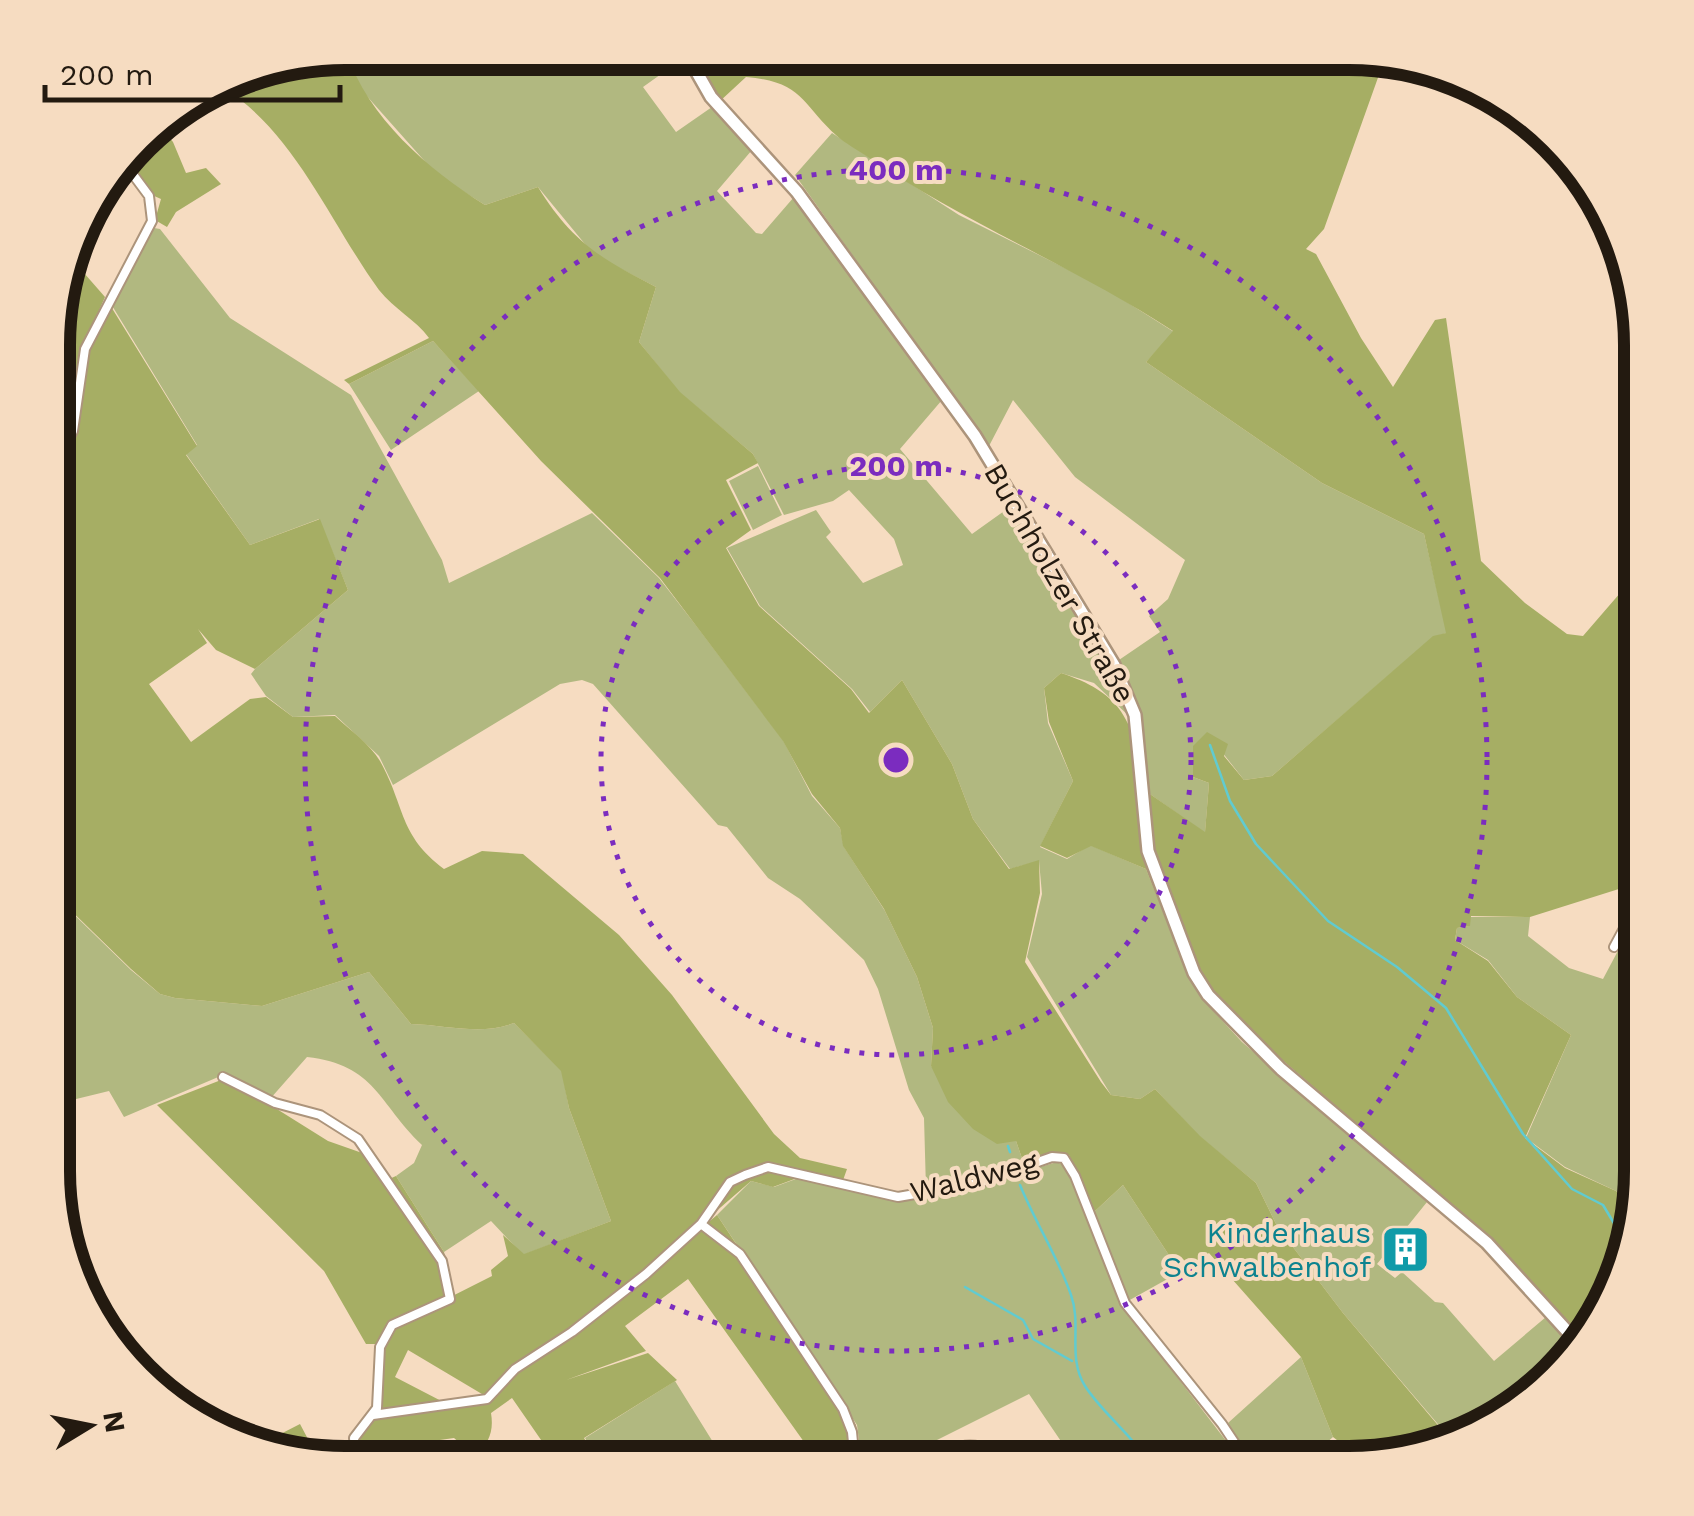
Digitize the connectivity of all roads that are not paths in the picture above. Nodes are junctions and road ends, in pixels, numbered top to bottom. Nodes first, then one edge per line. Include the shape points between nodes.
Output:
1 (696, 70) edge
2 (131, 172) edge
3 (70, 434) edge
4 (1624, 929) edge
5 (1614, 947) dead end
6 (223, 1077) dead end
7 (700, 1224) junction
8 (1570, 1334) edge
9 (373, 1414) junction
10 (1236, 1445) edge
11 (355, 1446) edge
12 (853, 1446) edge

1 - 8 street, Buchholzer Straße via 797,192 986,451 1114,665 1134,715 1148,851 1208,995 1281,1069 1487,1243
2 - 3 street via 149,196 152,220 85,349
4 - 5 street
6 - 9 street via 347,1130 368,1150 442,1260 450,1298 392,1325 380,1347 382,1387
7 - 9 street, Waldweg via 602,1309 515,1368 486,1399
7 - 10 street, Waldweg via 730,1182 768,1167 898,1197 1064,1158 1125,1303
7 - 12 street via 740,1254 843,1409
9 - 11 street

